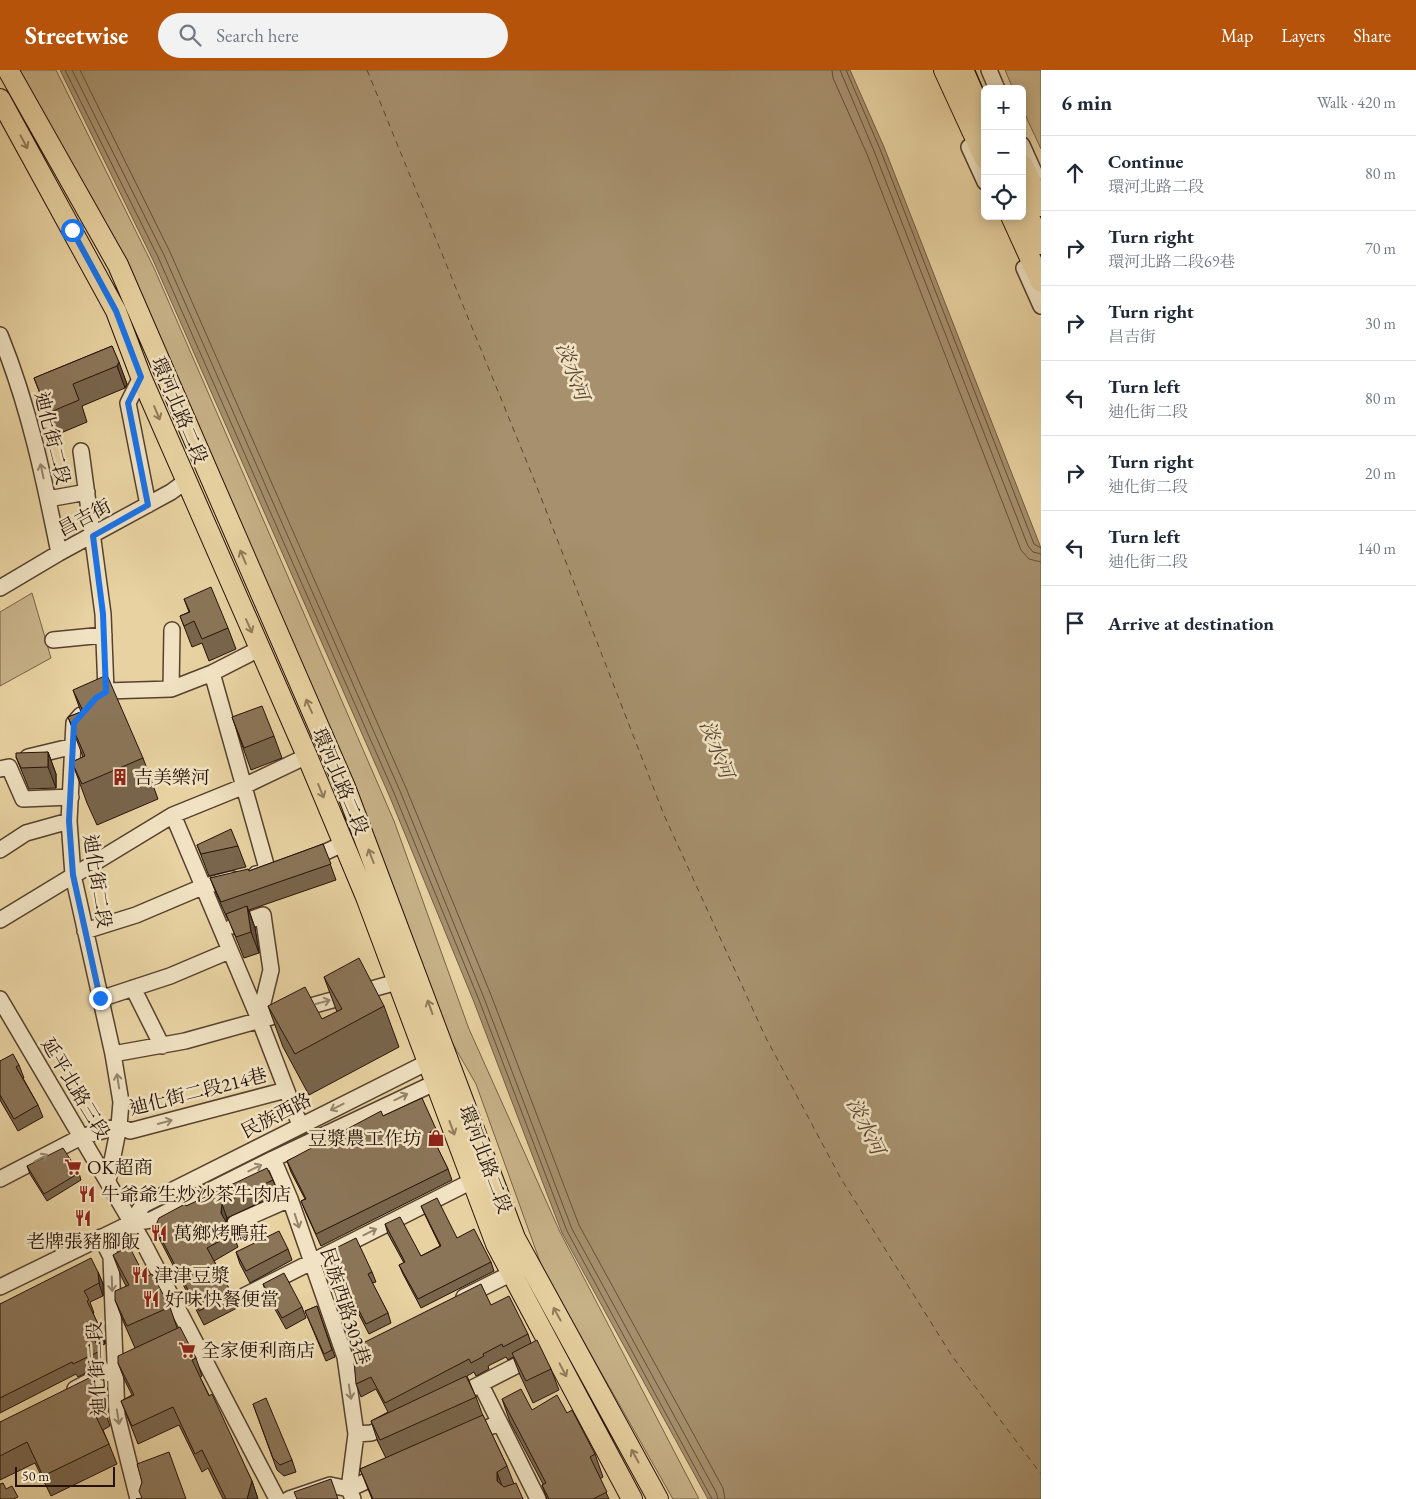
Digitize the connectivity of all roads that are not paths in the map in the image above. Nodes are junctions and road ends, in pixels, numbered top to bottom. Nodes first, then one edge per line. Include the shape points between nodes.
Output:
1 (8, 70) edge
2 (934, 70) edge
3 (944, 70) edge
4 (954, 70) edge
5 (962, 70) edge
6 (978, 70) edge
7 (989, 70) edge
8 (984, 85) edge
9 (995, 85) edge
10 (3, 109) edge
11 (978, 125) edge
12 (981, 133) edge
13 (981, 140) edge
14 (1026, 154) edge
15 (1026, 174) edge
16 (982, 175) edge
17 (1041, 187) edge
18 (1041, 205) edge
19 (1026, 214) edge
20 (1002, 220) edge
21 (1013, 220) edge
22 (1022, 220) edge
23 (1041, 243) edge
24 (1041, 260) edge
25 (1041, 282) edge
26 (1041, 306) edge
27 (0, 335) edge
28 (141, 377) junction
29 (81, 451) dead end
30 (186, 481) junction
31 (86, 492) junction
32 (48, 499) junction
33 (148, 505) junction
34 (93, 536) junction
35 (59, 553) junction
36 (0, 588) edge
37 (172, 630) dead end
38 (104, 635) junction
39 (53, 640) dead end
40 (259, 649) junction
41 (212, 673) junction
42 (171, 689) junction
43 (106, 692) junction
44 (74, 746) junction
45 (307, 756) junction
46 (4, 768) edge
47 (242, 786) junction
48 (71, 797) junction
49 (173, 815) junction
50 (69, 821) junction
51 (343, 844) junction
52 (0, 850) edge
53 (268, 872) junction
54 (73, 875) junction
55 (202, 887) junction
56 (0, 920) edge
57 (221, 930) junction
58 (85, 931) junction
59 (229, 951) junction
60 (397, 982) junction
61 (133, 988) junction
62 (100, 998) junction
63 (0, 1000) edge
64 (259, 1019) junction
65 (162, 1046) junction
66 (446, 1053) junction
67 (114, 1054) junction
68 (426, 1062) junction
69 (454, 1074) junction
70 (434, 1082) junction
71 (286, 1090) junction
72 (300, 1125) junction
73 (119, 1126) junction
74 (81, 1137) junction
75 (273, 1159) junction
76 (0, 1179) edge
77 (108, 1181) junction
78 (472, 1181) junction
79 (290, 1199) junction
80 (235, 1222) dead end
81 (131, 1223) junction
82 (101, 1237) junction
83 (310, 1262) junction
84 (510, 1274) junction
85 (0, 1287) edge
86 (242, 1297) dead end
87 (449, 1304) edge
88 (190, 1333) junction
89 (174, 1341) edge
90 (362, 1348) edge
91 (551, 1348) junction
92 (140, 1356) edge
93 (344, 1357) junction
94 (115, 1368) junction
95 (480, 1385) junction
96 (62, 1396) edge
97 (439, 1405) edge
98 (406, 1420) edge
99 (498, 1423) junction
100 (356, 1434) junction
101 (454, 1442) edge
102 (393, 1470) edge
103 (351, 1494) edge
104 (531, 1495) edge
105 (138, 1499) edge
106 (277, 1499) edge
107 (289, 1499) edge
108 (632, 1499) edge
109 (658, 1499) edge

66 -> 1 main road, 環河北路二段 via 345,787 118,265
2 - 16 street
3 - 11 main road
4 - 12 street
5 - 11 highway
6 - 8 highway
7 - 9 street
10 -> 28 main road, 環河北路二段 via 116,311
11 - 13 main road
14 - 17 street
15 - 18 highway
19 - 23 highway
20 - 26 street
21 - 25 main road
22 - 24 street
32 -> 27 street, 迪化街二段 via 18,379
28 -> 30 main road, 環河北路二段
28 - 33 street via 128,403
29 - 31 street
30 - 33 street, 昌吉街
30 -> 40 main road, 環河北路二段
31 - 32 street
31 - 34 street
32 - 35 street, 迪化街二段
33 - 34 street, 昌吉街
34 - 35 street, 昌吉街
34 - 38 street
35 - 36 street, 昌吉街
37 - 42 street
38 - 39 street
38 - 43 street
40 - 41 street
40 - 45 main road, 環河北路二段
41 - 42 street
41 - 47 street
42 - 43 street
43 - 44 street, 迪化街二段 via 96,698 74,723
44 - 46 street via 31,756
44 - 48 street, 迪化街二段
45 - 47 street
45 -> 51 main road, 環河北路二段
46 - 48 street via 23,799
47 - 49 street
47 - 53 street
48 - 50 street, 迪化街二段
49 - 54 street
49 - 55 street
50 - 52 street via 26,833
50 - 54 street, 迪化街二段
51 - 53 street
51 - 60 main road, 環河北路二段
53 - 55 street
54 - 56 street
54 - 58 street, 迪化街二段
55 - 57 street
55 - 58 street via 136,915
57 - 59 street
57 - 64 street via 263,915 271,970
58 - 62 street, 迪化街二段
59 - 61 street
59 - 64 street
64 -> 60 street
60 - 68 main road, 環河北路二段
61 - 62 street
61 - 65 street
62 - 67 street, 迪化街二段
63 - 74 street, 延平北路三段
64 - 65 street
64 - 71 street
65 - 67 street
66 - 68 street, 民族西路
66 - 69 main road, 環河北路二段
73 -> 67 street, 迪化街二段 via 121,1102
68 - 70 main road, 環河北路二段
68 -> 72 street, 民族西路
69 - 70 street, 民族西路
109 -> 69 main road, 環河北路二段 via 515,1238
75 -> 70 street, 民族西路
70 -> 78 main road, 環河北路二段
71 - 72 street
73 -> 71 street, 迪化街二段214巷 via 130,1131
72 - 81 street, 民族西路 via 143,1205
73 - 74 street
73 - 77 street, 迪化街二段
76 -> 74 street
74 - 77 street, 延平北路三段
75 - 79 street, 民族西路303巷
81 -> 75 street, 民族西路 via 151,1220
77 - 81 street, 延平北路三段
83 -> 78 street
78 - 84 main road, 環河北路二段
79 - 80 street
79 -> 83 street, 民族西路303巷
81 - 82 street, 民族西路
81 - 88 street, 延平北路三段
82 - 85 street, 民族西路
82 -> 94 street, 迪化街二段 via 111,1257
83 - 86 street
83 - 93 street, 民族西路303巷
84 - 87 street
84 - 91 main road, 環河北路二段
88 - 89 street
88 - 106 street, 延平北路三段
90 - 93 street
91 - 95 street
91 -> 108 main road, 環河北路二段
92 - 94 street
93 -> 100 street, 民族西路303巷
94 - 96 street
94 -> 105 street, 迪化街二段 via 117,1415
95 - 97 street
95 - 99 street
98 - 100 street via 371,1433
99 - 101 street
99 - 104 street
100 - 103 street, 民族西路303巷
102 - 103 street
103 - 107 street via 330,1485

